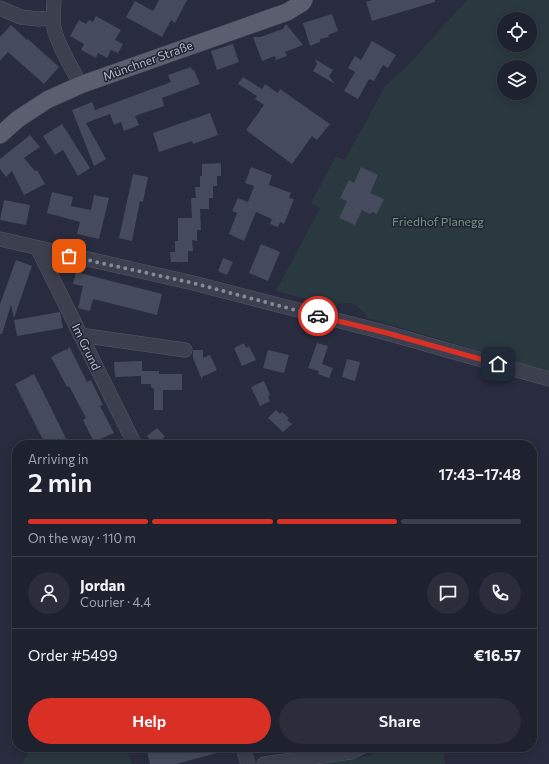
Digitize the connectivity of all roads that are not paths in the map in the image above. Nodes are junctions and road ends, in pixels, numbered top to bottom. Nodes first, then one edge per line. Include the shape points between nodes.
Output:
1 (54, 0) edge
2 (304, 0) edge
3 (0, 8) edge
4 (53, 18) junction
5 (80, 85) junction
6 (0, 135) edge
7 (0, 239) edge
8 (38, 249) junction
9 (80, 336) junction
10 (185, 350) dead end
11 (549, 379) edge
12 (132, 440) edge
13 (244, 752) edge
14 (351, 752) edge
15 (248, 764) edge
16 (264, 764) edge

1 - 4 street
2 - 5 main road, Münchner Straße via 287,12
3 - 4 street via 21,17
4 - 5 street via 58,40
5 - 6 main road, Münchner Straße via 56,95 18,119
7 - 8 street
8 - 9 street, Im Grund
8 - 11 street via 193,283 387,333
9 - 10 street
9 - 12 street, Im Grund
13 - 15 street
14 - 16 street

